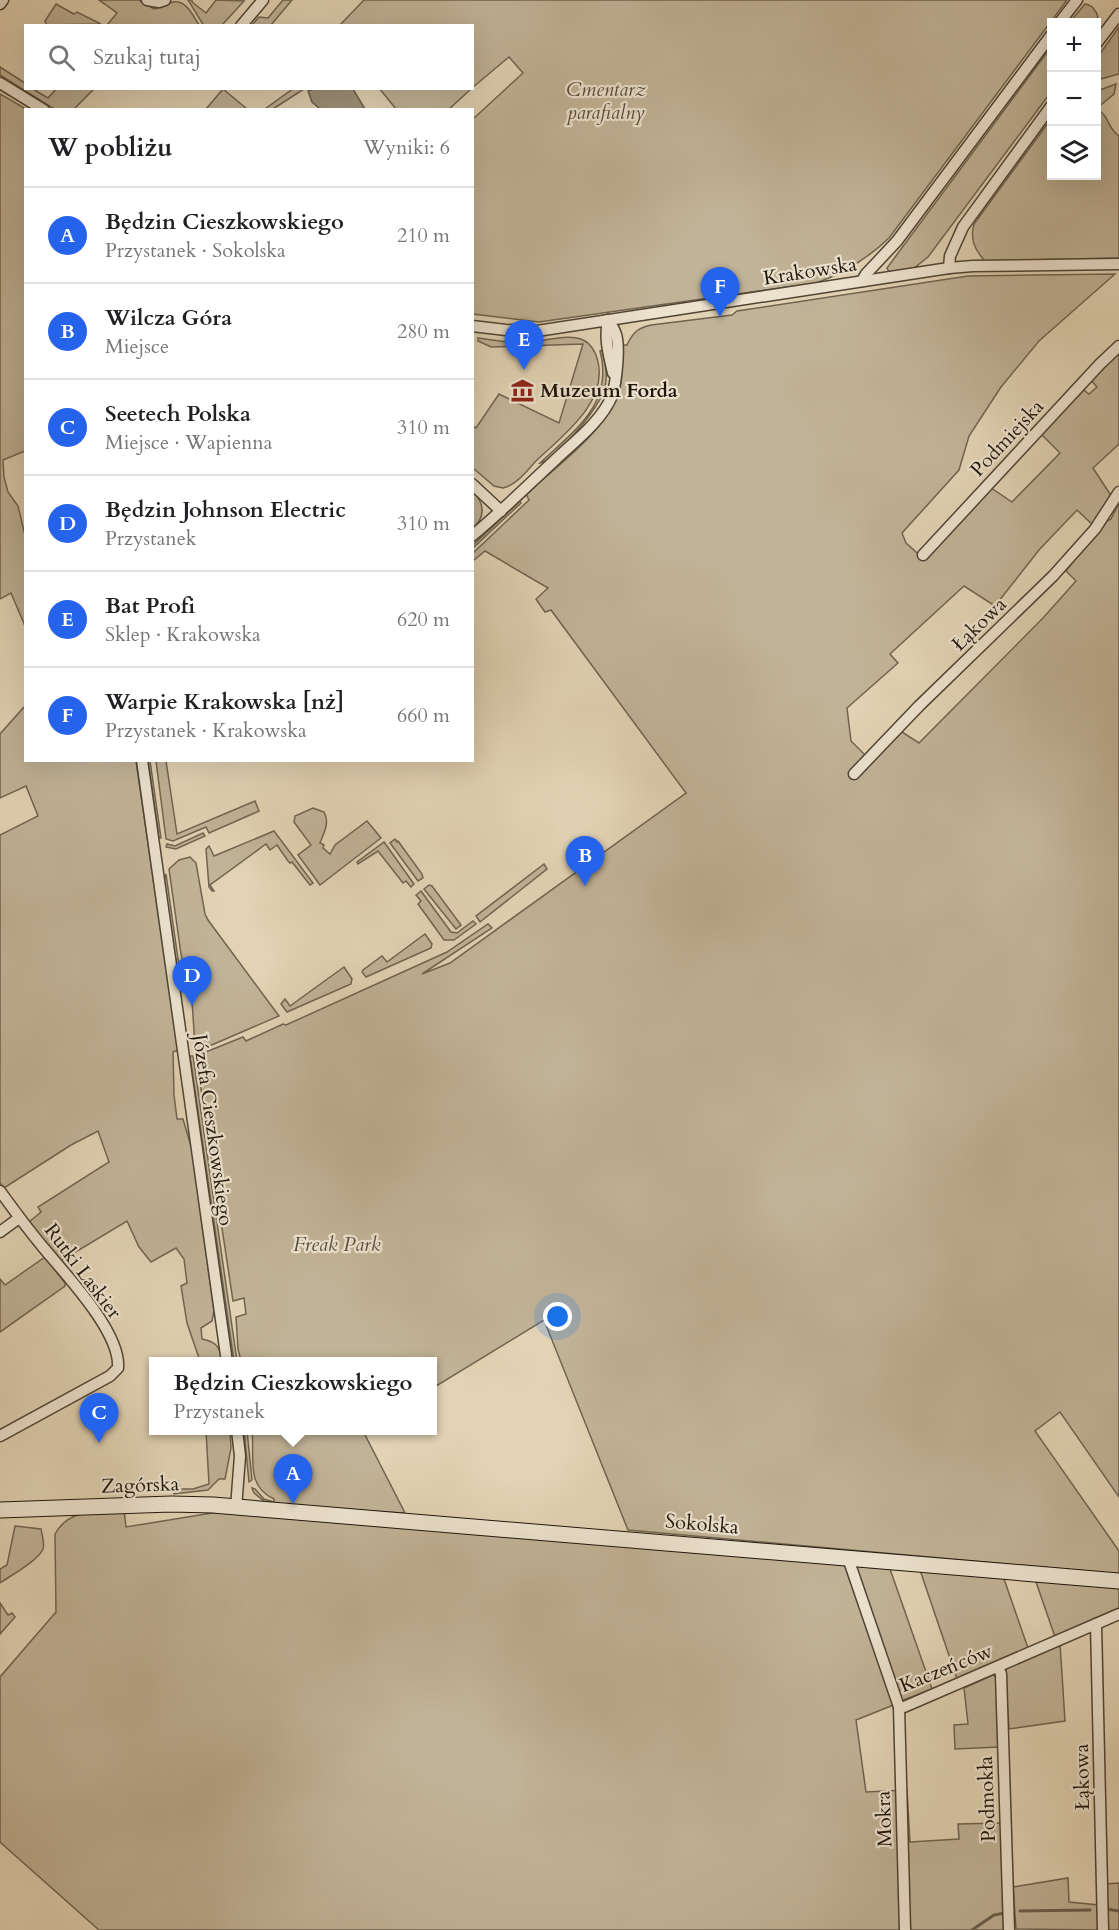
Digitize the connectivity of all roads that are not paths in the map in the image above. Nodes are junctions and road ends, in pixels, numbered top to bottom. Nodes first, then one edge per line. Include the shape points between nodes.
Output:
1 (147, 0) edge
2 (165, 0) edge
3 (263, 0) edge
4 (1077, 0) edge
5 (1119, 14) edge
6 (1063, 18) edge
7 (243, 24) edge
8 (1101, 37) edge
9 (1047, 41) edge
10 (0, 83) edge
11 (41, 108) edge
12 (1047, 111) edge
13 (1119, 264) edge
14 (949, 268) junction
15 (862, 281) junction
16 (608, 320) junction
17 (474, 326) edge
18 (1119, 346) edge
19 (474, 486) edge
20 (1119, 492) edge
21 (501, 511) junction
22 (474, 534) edge
23 (923, 555) dead end
24 (141, 762) edge
25 (854, 774) dead end
26 (0, 1191) edge
27 (19, 1218) junction
28 (0, 1232) edge
29 (227, 1357) edge
30 (237, 1435) edge
31 (0, 1436) edge
32 (236, 1508) junction
33 (0, 1510) edge
34 (281, 1511) joint
35 (850, 1557) junction
36 (1119, 1581) edge
37 (1119, 1614) edge
38 (1096, 1624) junction
39 (998, 1667) junction
40 (899, 1707) junction
41 (905, 1930) edge
42 (1010, 1930) edge
43 (1103, 1930) edge

1 - 2 street
3 - 7 street
4 - 6 street
5 - 8 street
9 - 15 street via 897,241
10 - 11 street
12 - 14 street via 963,227
13 - 14 street, Krakowska
14 - 15 street, Krakowska
15 - 16 street, Krakowska
16 - 17 street, Krakowska via 537,331
16 - 21 street via 618,344 612,394 594,422
18 - 23 street, Podmiejska
19 - 21 street
20 - 25 street, Łąkowa via 1095,529 1066,562
21 - 22 street
24 - 29 street, Józefa Cieszkowskiego
26 - 27 street, Rutki Laskier
27 - 28 street
27 - 31 street, Rutki Laskier via 105,1326 119,1357 118,1368 110,1376
30 - 32 street
32 - 33 street, Zagórska via 171,1504
32 - 34 street, Zagórska
34 - 35 street, Sokolska
35 - 36 street, Sokolska
35 - 40 street, Kaczeńców
37 - 38 street, Kaczeńców
38 - 39 street, Kaczeńców
38 - 43 street, Łąkowa
39 - 40 street, Kaczeńców
39 - 42 street, Podmokła
40 - 41 street, Mokra

